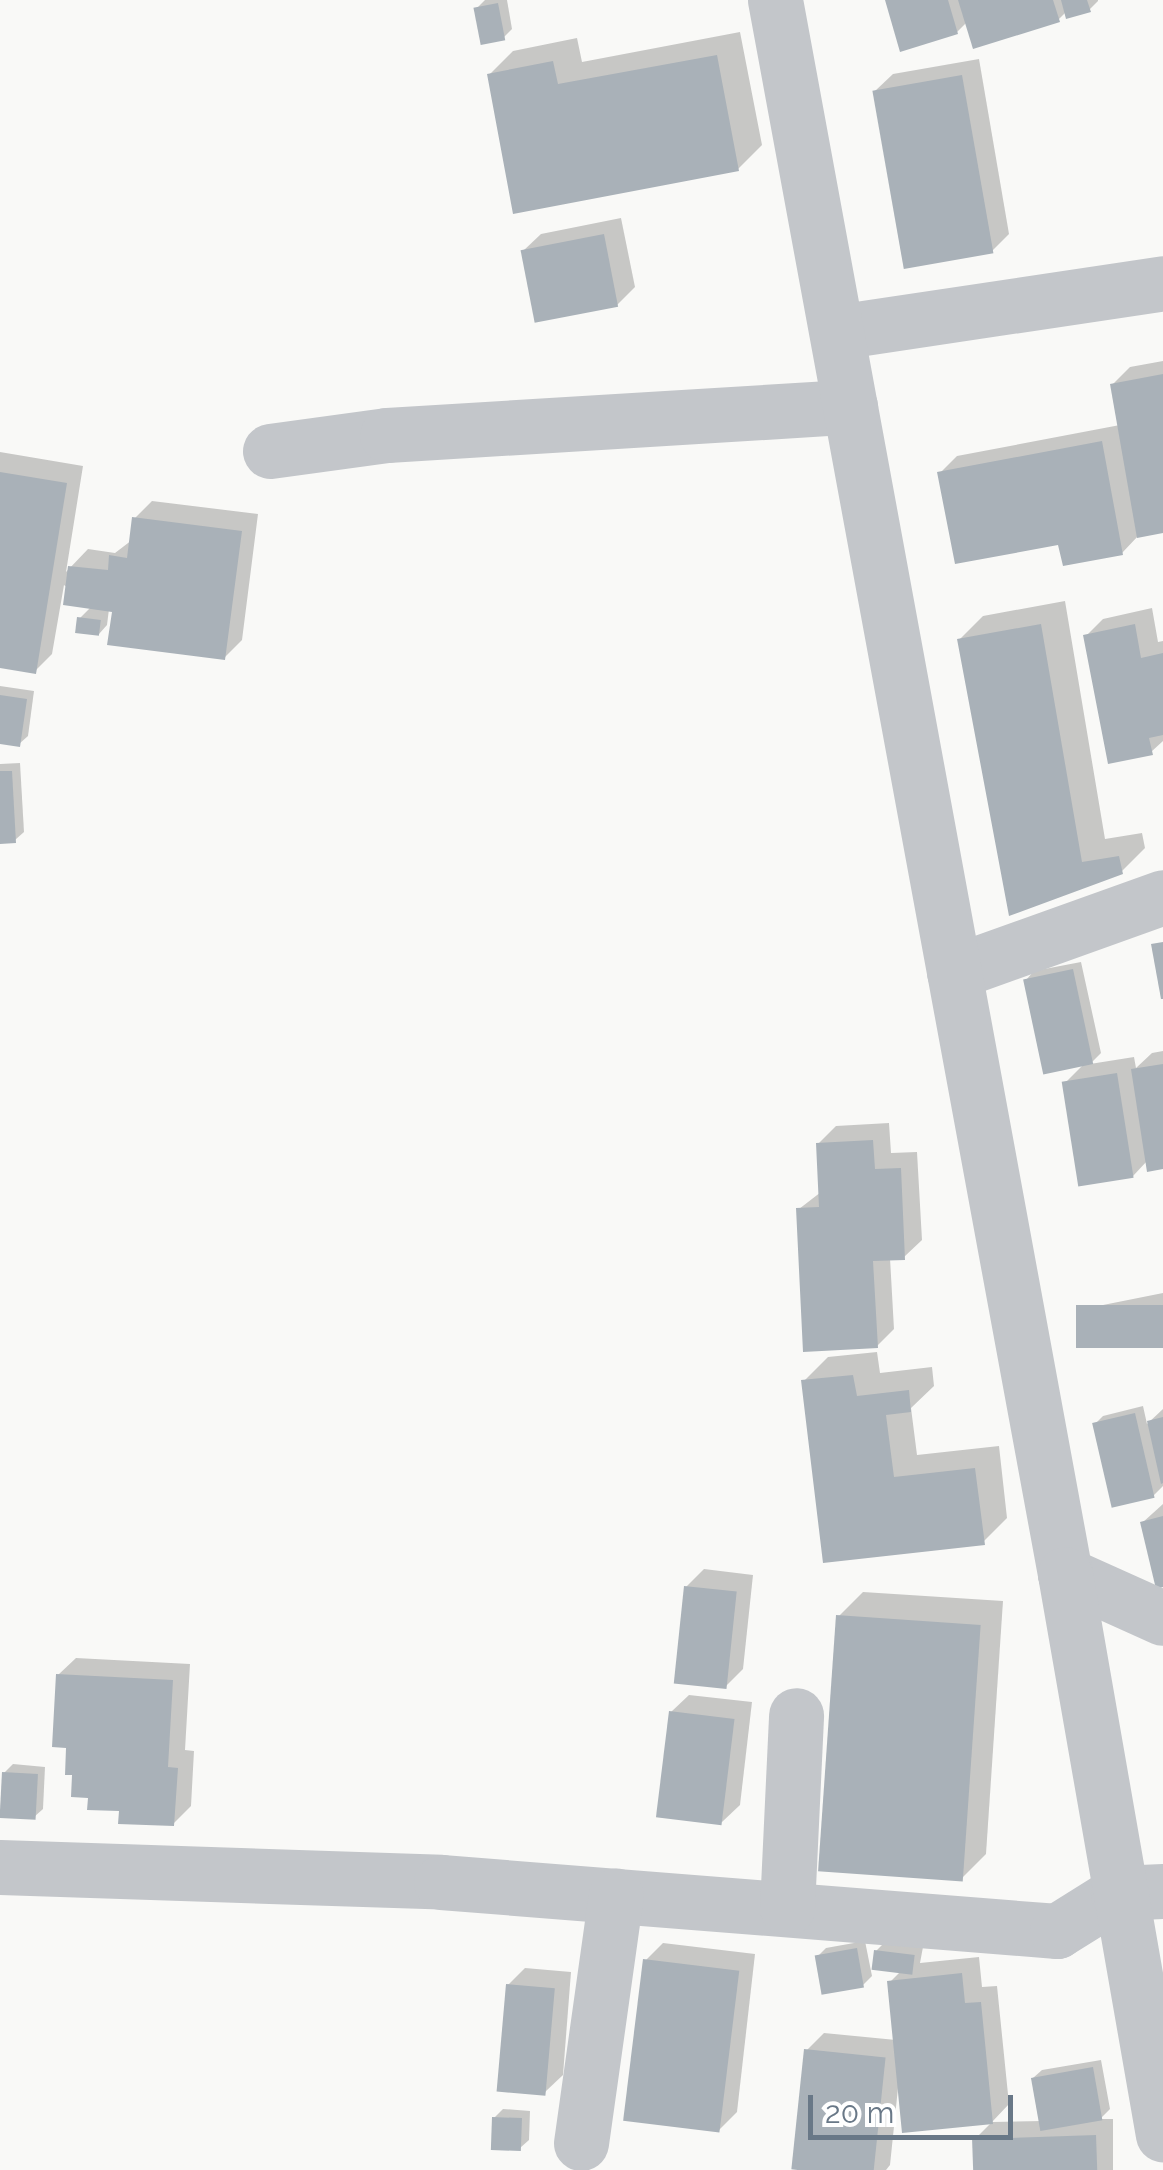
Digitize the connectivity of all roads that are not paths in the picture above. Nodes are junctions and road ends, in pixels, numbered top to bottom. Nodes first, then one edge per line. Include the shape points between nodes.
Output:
1 (775, 0) edge
2 (1163, 282) edge
3 (837, 332) junction
4 (850, 407) junction
5 (270, 451) dead end
6 (1163, 896) edge
7 (954, 972) junction
8 (1065, 1574) junction
9 (1163, 1618) edge
10 (796, 1715) dead end
11 (0, 1866) edge
12 (1140, 1892) edge
13 (616, 1895) junction
14 (787, 1908) junction
15 (1163, 2134) edge
16 (581, 2143) dead end

1 - 3 street
2 - 3 street
3 - 4 street
4 - 5 street via 387,436
4 - 7 street
6 - 7 street
7 - 8 street
8 - 9 street
8 - 12 street
10 - 14 street
11 - 13 street
12 - 14 street via 1058,1931
12 - 15 street
13 - 14 street
13 - 16 street

